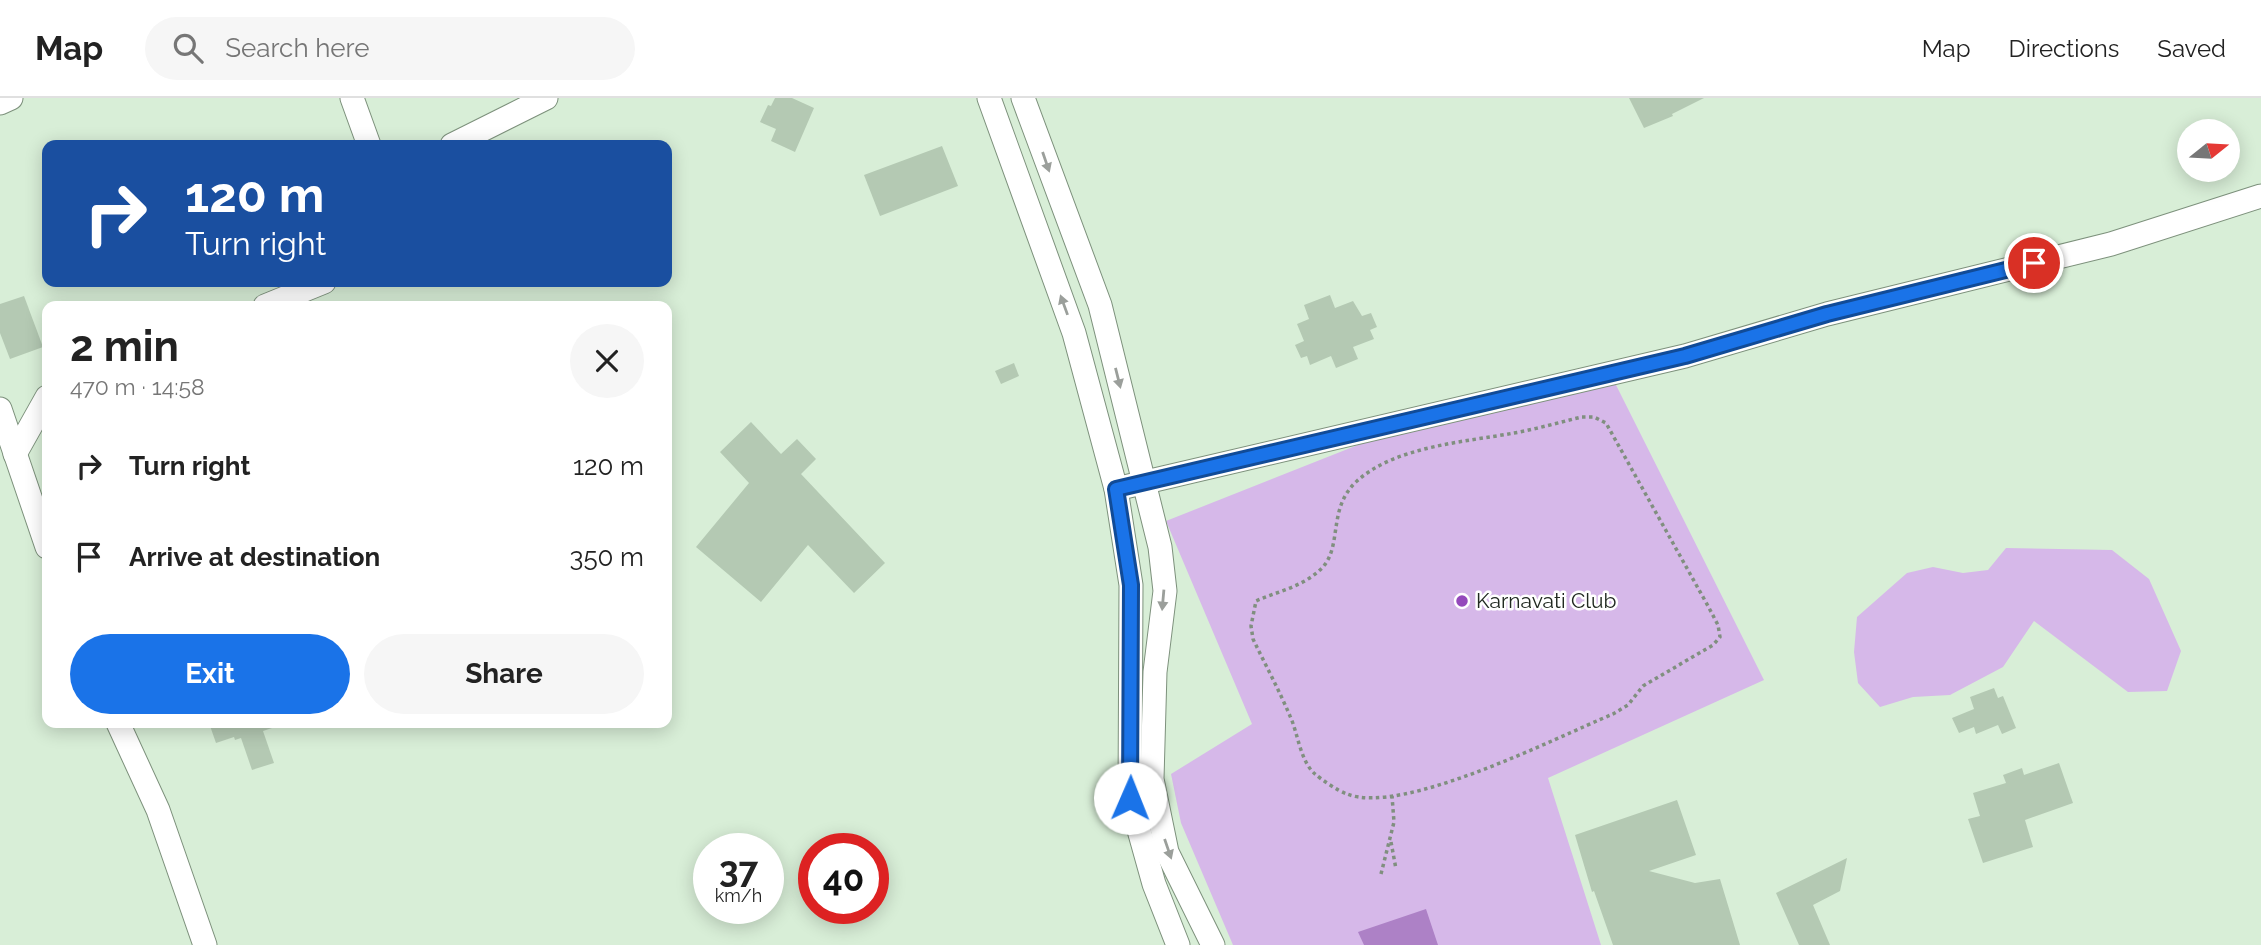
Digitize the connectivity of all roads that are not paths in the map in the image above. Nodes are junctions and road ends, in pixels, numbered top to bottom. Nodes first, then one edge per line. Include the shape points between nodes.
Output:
1 (11, 98) edge
2 (352, 98) edge
3 (546, 98) edge
4 (989, 98) edge
5 (1023, 98) edge
6 (0, 103) edge
7 (367, 140) edge
8 (462, 140) edge
9 (2261, 196) edge
10 (312, 287) edge
11 (277, 301) edge
12 (42, 406) edge
13 (0, 409) edge
14 (15, 454) junction
15 (1144, 482) junction
16 (1116, 489) junction
17 (42, 532) edge
18 (120, 728) edge
19 (205, 945) edge
20 (1178, 945) edge
21 (1213, 945) edge

1 - 6 street
2 - 7 street
3 - 8 street
16 -> 4 street via 1074,333
5 -> 15 street via 1100,305
9 - 15 street via 2111,244 1827,314 1685,356
10 - 11 street
12 - 14 street
13 - 14 street
14 - 17 street
15 - 16 street
15 -> 21 street via 1165,591 1155,672 1152,779 1167,852
16 - 20 street via 1131,585 1130,798 1154,884
18 - 19 street via 158,810

